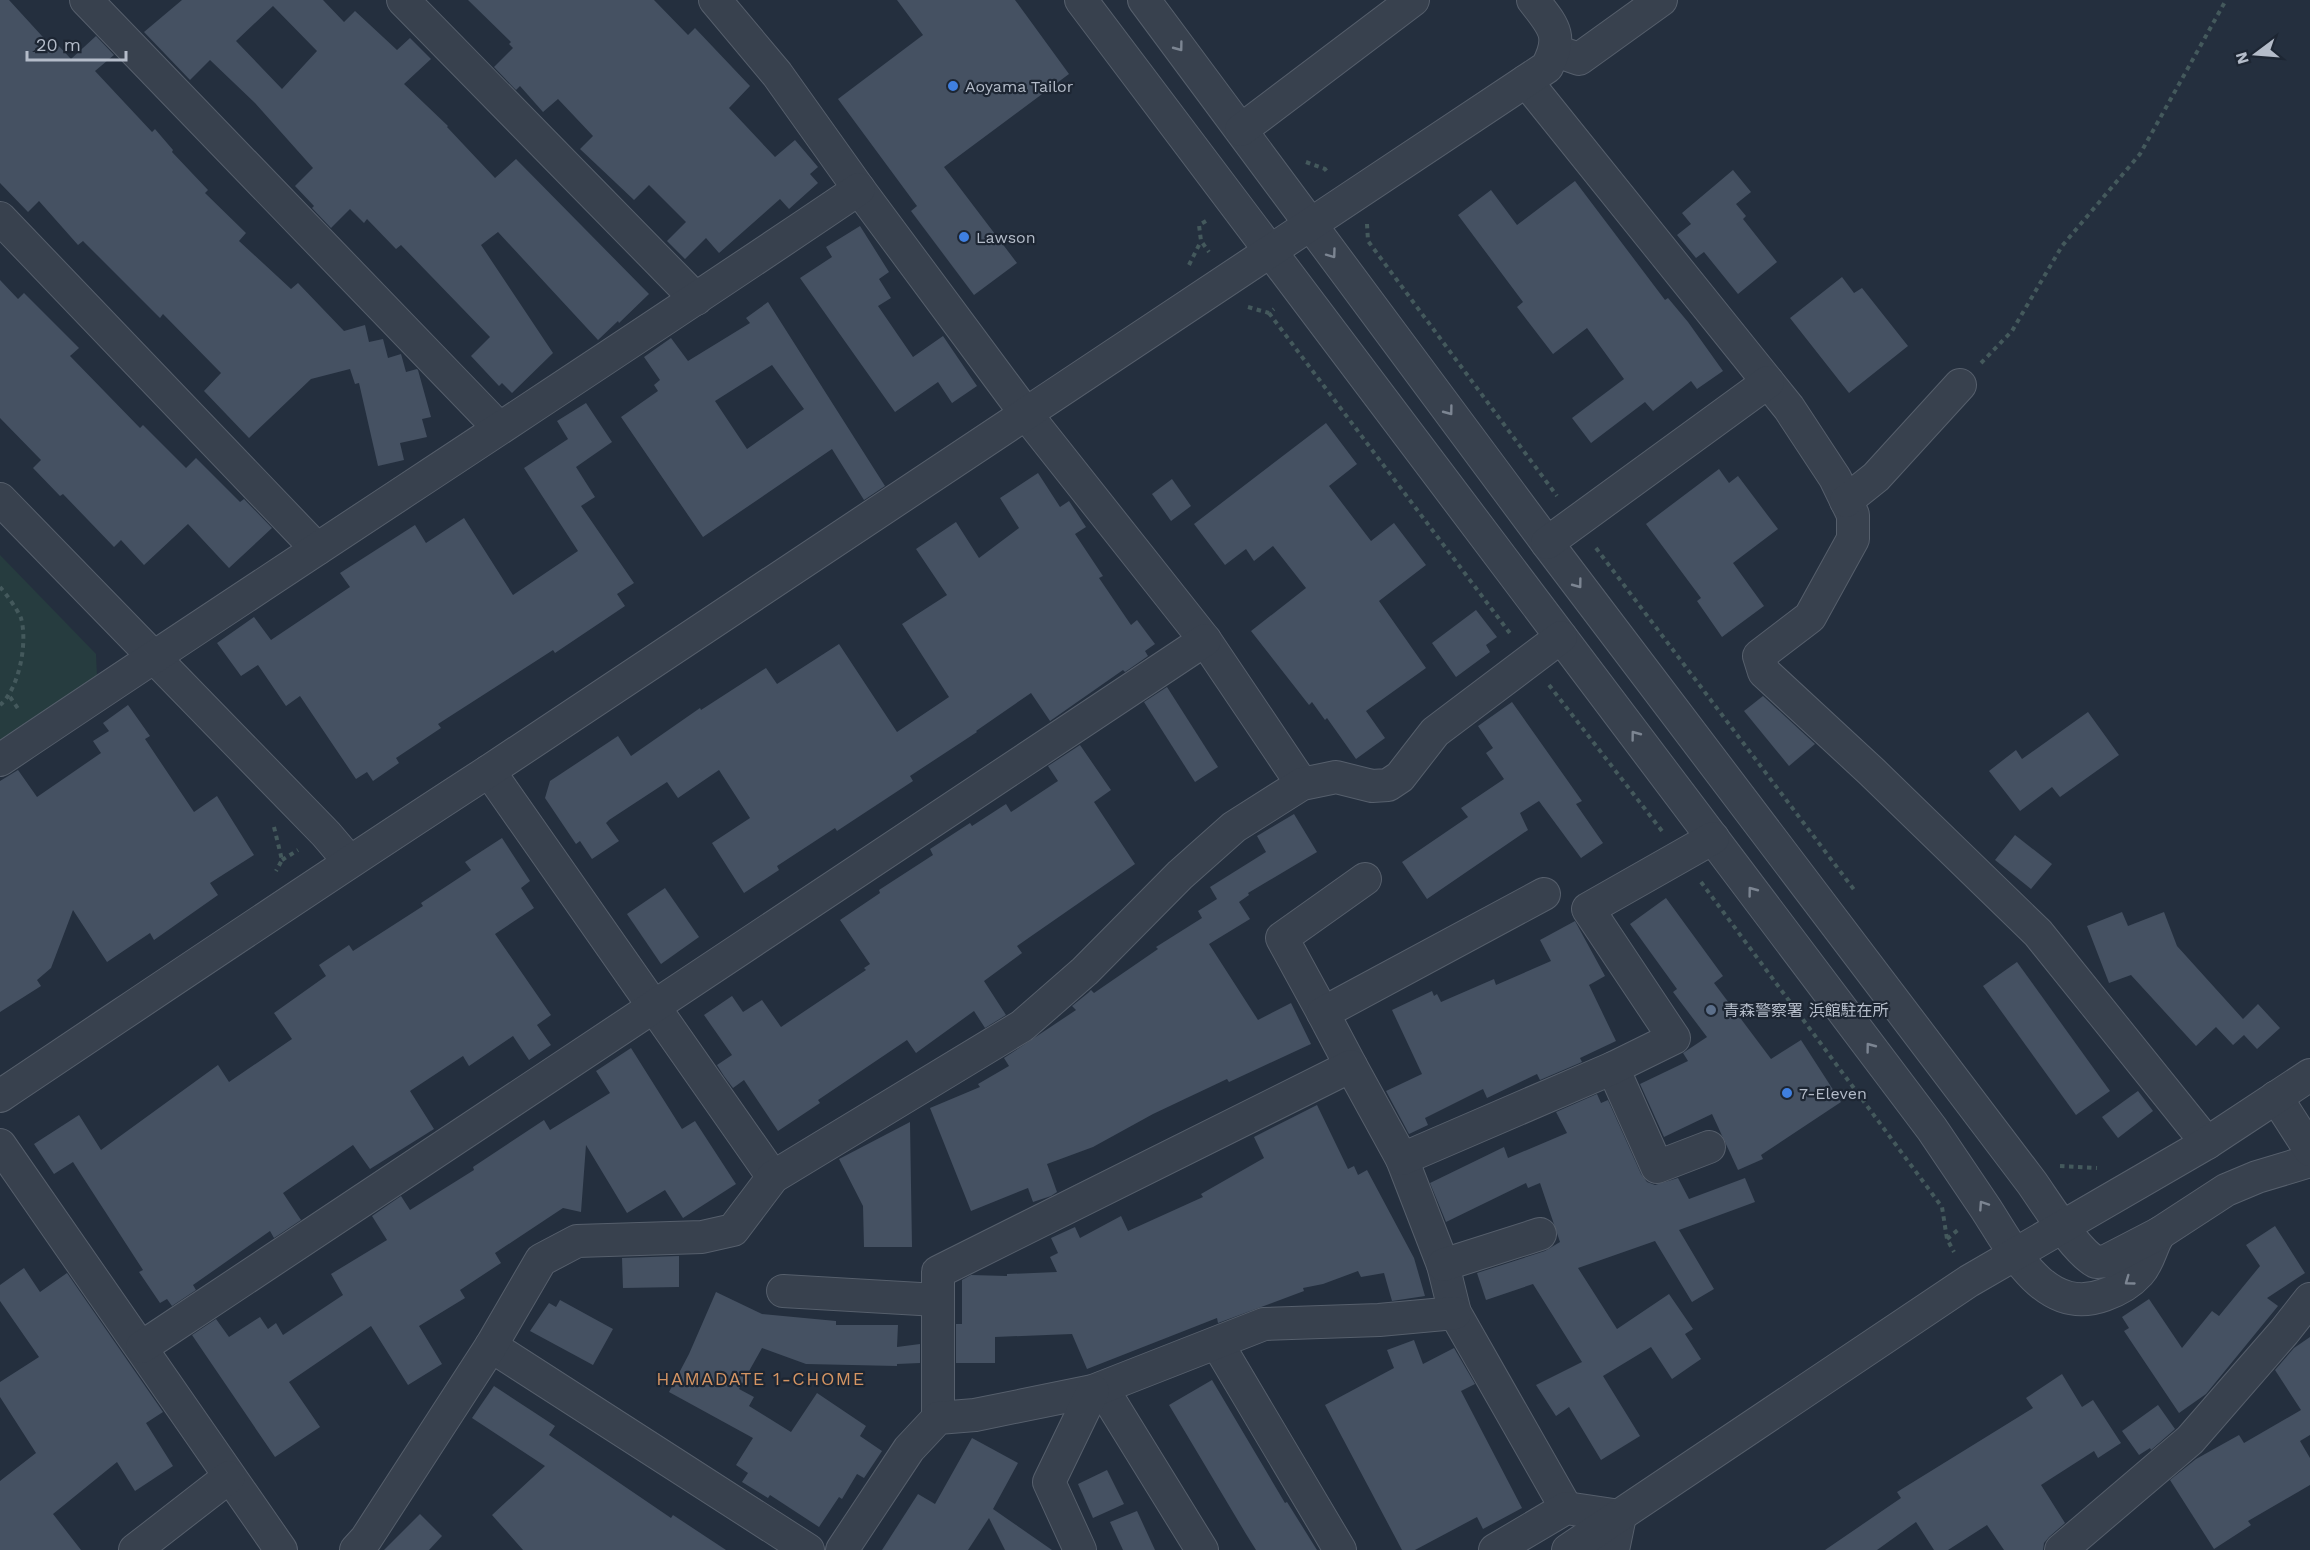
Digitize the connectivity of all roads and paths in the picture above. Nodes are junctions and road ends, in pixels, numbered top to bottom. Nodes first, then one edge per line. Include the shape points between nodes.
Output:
1 (86, 0) edge
2 (403, 0) edge
3 (715, 0) edge
4 (1081, 0) edge
5 (1144, 0) edge
6 (1413, 0) edge
7 (1533, 0) edge
8 (1660, 0) edge
9 (2226, 0) edge
10 (1556, 51) junction
11 (1526, 81) junction
12 (1241, 130) junction
13 (859, 189) junction
14 (0, 218) edge
15 (1310, 223) junction
16 (1368, 241) dead end
17 (1270, 252) junction
18 (696, 299) junction
19 (1269, 313) dead end
20 (1768, 382) junction
21 (1960, 385) joint
22 (1026, 414) junction
23 (499, 428) junction
24 (0, 499) edge
25 (1846, 501) junction
26 (1576, 522) junction
27 (1547, 543) junction
28 (317, 549) junction
29 (0, 587) edge
30 (1562, 637) junction
31 (1205, 640) junction
32 (154, 657) junction
33 (1530, 660) junction
34 (0, 705) edge
35 (0, 760) edge
36 (489, 771) junction
37 (1302, 784) junction
38 (272, 822) dead end
39 (1713, 838) junction
40 (1681, 856) junction
41 (350, 861) junction
42 (1365, 879) dead end
43 (1544, 894) dead end
44 (1862, 900) dead end
45 (286, 906) junction
46 (654, 1006) junction
47 (1323, 1013) junction
48 (1351, 1066) junction
49 (1613, 1068) junction
50 (2310, 1075) edge
51 (0, 1096) edge
52 (2276, 1097) junction
53 (2207, 1143) junction
54 (0, 1145) edge
55 (1709, 1147) dead end
56 (2310, 1150) edge
57 (1402, 1159) junction
58 (2310, 1161) edge
59 (773, 1177) junction
60 (2063, 1227) junction
61 (2160, 1233) junction
62 (1540, 1234) dead end
63 (2015, 1255) junction
64 (1443, 1265) junction
65 (1969, 1281) junction
66 (783, 1291) dead end
67 (2310, 1299) edge
68 (938, 1300) junction
69 (1455, 1312) junction
70 (1217, 1343) junction
71 (491, 1346) junction
72 (142, 1347) junction
73 (1098, 1389) junction
74 (938, 1418) junction
75 (229, 1477) junction
76 (1566, 1508) junction
77 (1620, 1515) junction
78 (135, 1550) edge
79 (281, 1550) edge
80 (356, 1550) edge
81 (808, 1550) edge
82 (842, 1550) edge
83 (1080, 1550) edge
84 (1202, 1550) edge
85 (1340, 1550) edge
86 (1495, 1550) edge
87 (1568, 1550) edge
88 (1614, 1550) edge
89 (2061, 1550) edge

1 - 23 street
2 - 18 street
3 - 13 street via 777,74
4 - 17 street
5 -> 12 street
6 - 12 street
7 - 10 street via 1549,20 1556,37
8 - 10 street via 1579,59
9 - 21 path via 2140,154 2062,246 2012,331
10 - 11 street via 1547,67
11 - 15 street
11 - 20 street
12 - 15 street
13 - 18 street
13 - 22 street
14 - 28 street
15 - 17 street
15 -> 27 street
16 - 26 path
17 - 22 street
17 - 30 street
18 - 23 street
19 - 33 path
20 - 25 street via 1789,408
20 - 26 street
21 - 25 street via 1876,477
22 - 31 street
22 - 36 street
23 - 28 street
24 - 32 street
25 - 53 street via 1853,515 1853,539 1810,617 1760,656 1764,672 2038,933
26 - 27 street
26 - 44 path
27 -> 60 street
28 - 32 street
29 - 34 path via 21,618 24,652 10,697
30 - 33 street
39 -> 30 street
31 - 37 street
31 - 46 street
32 - 35 street
32 - 41 street
33 - 37 street via 1435,732 1400,777 1388,785 1372,786 1336,777
33 - 40 path
36 - 41 street
36 - 46 street
37 - 59 street via 1234,827 1022,1026
38 - 45 path via 282,860 269,883
39 - 40 street
63 -> 39 street via 1932,1129
40 - 49 street via 1588,909 1674,1038
40 - 65 path via 1942,1207 1947,1239
41 - 45 street
42 - 47 street via 1282,938
43 - 47 street
45 - 51 street
46 - 59 street
46 - 72 street
47 - 48 street
48 - 57 street
48 - 68 street via 938,1272
49 - 55 street via 1657,1167
49 - 57 street
50 - 52 street
52 - 53 street
52 - 56 street
53 - 60 street
54 - 72 street
57 - 64 street
58 - 61 street via 2226,1190
59 - 71 street via 733,1230 702,1237 577,1241 541,1260
60 - 61 street via 2096,1262 2106,1261
60 - 63 street
61 -> 63 street via 2138,1274 2095,1299 2055,1293
62 - 64 street
63 - 65 street
64 - 69 street
65 - 77 street
66 - 68 street
67 - 89 street via 2190,1440
68 - 74 street
69 - 70 street via 1379,1320 1264,1324
69 - 76 street
70 - 73 street
70 - 85 street
71 - 80 street
71 - 81 street
72 - 75 street
73 - 74 street via 975,1415
73 - 83 street via 1049,1482
73 - 84 street
74 - 82 street via 909,1449
75 - 78 street
75 - 79 street
76 - 77 street
76 - 86 street
77 - 87 street
77 - 88 street

